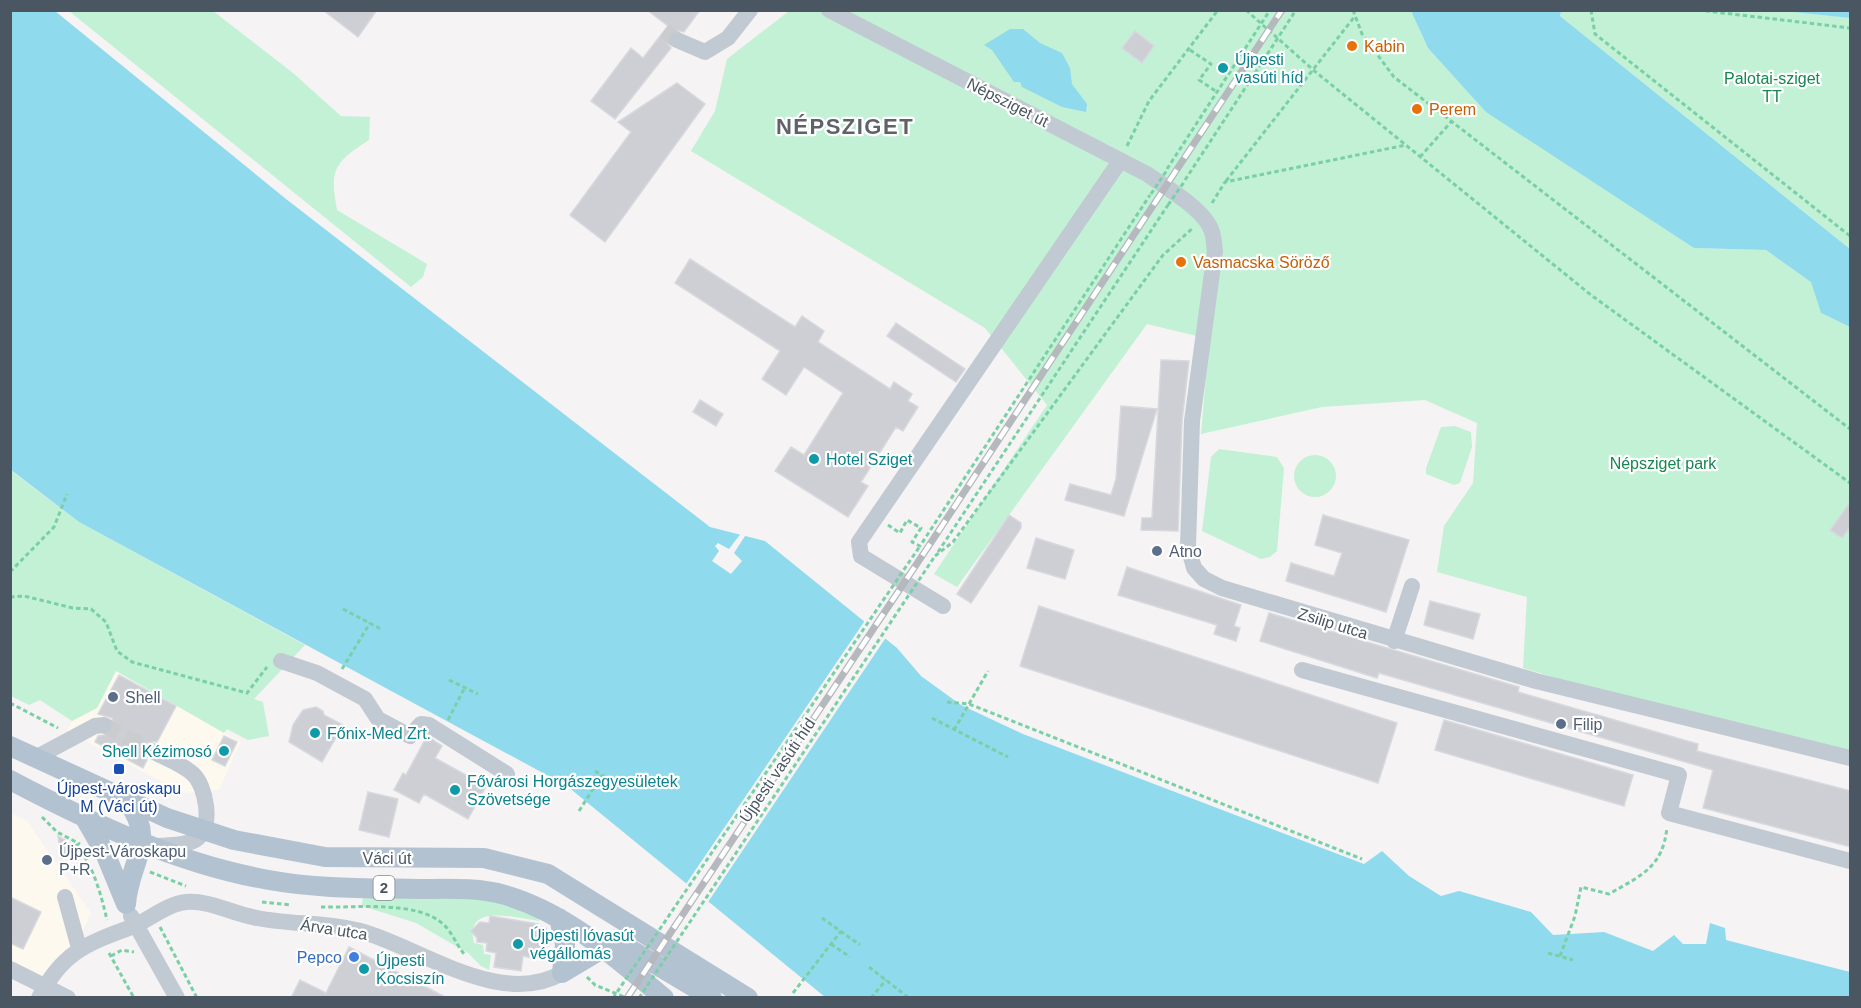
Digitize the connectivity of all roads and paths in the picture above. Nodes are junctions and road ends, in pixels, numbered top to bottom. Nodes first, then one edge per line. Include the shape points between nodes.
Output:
1 (750, 10) edge
2 (829, 10) edge
3 (1218, 10) edge
4 (1246, 10) edge
5 (1270, 10) edge
6 (1296, 10) edge
7 (1353, 10) edge
8 (1591, 10) edge
9 (1698, 10) edge
10 (1354, 16) junction
11 (1851, 28) edge
12 (677, 40) tunnel mouth
13 (1190, 50) junction
14 (1218, 64) dead end
15 (1312, 69) junction
16 (1229, 74) junction
17 (1217, 92) junction
18 (1448, 105) dead end
19 (1441, 113) junction
20 (1451, 122) junction
21 (1406, 145) junction
22 (1420, 157) junction
23 (1120, 161) junction
24 (1225, 182) junction
25 (1176, 202) junction
26 (1206, 220) junction
27 (1851, 236) edge
28 (1851, 429) edge
29 (1851, 483) edge
30 (67, 494) dead end
31 (876, 517) junction
32 (920, 546) junction
33 (935, 556) junction
34 (10, 572) edge
35 (1412, 585) dead end
36 (10, 597) edge
37 (943, 606) dead end
38 (343, 609) dead end
39 (370, 623) junction
40 (381, 629) dead end
41 (1394, 641) junction
42 (281, 661) joint
43 (988, 670) dead end
44 (1302, 670) dead end
45 (337, 675) dead end
46 (449, 680) dead end
47 (465, 687) junction
48 (478, 694) dead end
49 (947, 702) dead end
50 (969, 704) junction
51 (932, 718) dead end
52 (445, 725) dead end
53 (104, 726) dead end
54 (954, 730) junction
55 (10, 746) edge
56 (152, 751) tunnel mouth
57 (1008, 757) dead end
58 (35, 758) junction
59 (1851, 758) edge
60 (595, 771) dead end
61 (507, 774) dead end
62 (602, 775) junction
63 (10, 780) edge
64 (610, 780) dead end
65 (127, 801) junction
66 (579, 811) dead end
67 (1669, 813) junction
68 (86, 820) junction
69 (51, 824) dead end
70 (203, 831) junction
71 (147, 844) junction
72 (1362, 859) dead end
73 (1851, 861) edge
74 (65, 897) dead end
75 (126, 904) junction
76 (155, 915) junction
77 (559, 918) junction
78 (822, 918) dead end
79 (135, 926) junction
80 (841, 931) junction
81 (105, 937) junction
82 (831, 944) junction
83 (861, 945) dead end
84 (79, 948) junction
85 (606, 949) junction
86 (1548, 953) dead end
87 (111, 956) junction
88 (677, 956) junction
89 (1560, 956) junction
90 (139, 957) dead end
91 (850, 957) dead end
92 (1573, 960) dead end
93 (869, 967) dead end
94 (10, 969) edge
95 (559, 976) junction
96 (886, 980) junction
97 (497, 988) junction
98 (42, 992) edge
99 (793, 993) dead end
100 (68, 998) edge
101 (134, 998) edge
102 (177, 998) edge
103 (197, 998) edge
104 (516, 998) edge
105 (541, 998) edge
106 (613, 998) edge
107 (639, 998) edge
108 (664, 998) edge
109 (714, 998) edge
110 (748, 998) edge
111 (871, 998) edge
112 (909, 998) edge

1 - 12 street via 728,38 705,52
2 - 23 street, Népsziget út
3 - 13 path
4 - 15 path
5 - 16 path, bridge
6 - 25 path, bridge via 1184,182
7 - 10 path
8 - 27 path via 1595,34
9 - 11 path
10 - 15 path
10 - 19 path via 1362,34 1394,77
13 - 17 path via 1211,64 1199,80
13 - 23 path via 1149,101
14 - 16 path
15 - 21 path
15 - 24 path
16 - 17 path
17 - 32 path, bridge
18 - 19 path
19 - 20 path
20 - 22 path
20 - 28 path
21 - 22 path
21 - 24 path
22 - 29 path via 1591,296
23 - 25 street, Népsziget út via 1147,174
23 - 31 street
24 - 26 path via 1212,201
25 - 26 street, Zsilip utca
25 - 33 path
26 - 33 path via 1163,255 953,542
26 - 41 street, Zsilip utca via 1215,251 1191,421 1188,546 1194,568 1204,579 1222,588
30 - 34 path via 54,527
31 - 32 path via 900,533 908,520 921,528 912,542
31 - 37 street via 858,543 861,556
32 - 106 path, bridge
33 - 107 path, Újpesti vasúti híd, bridge
35 - 41 street
36 - 42 path via 24,596 91,609 106,622 117,651 132,662 247,693 267,667
38 - 39 path
39 - 40 path
39 - 45 path
41 - 59 street, Zsilip utca via 1536,681
42 - 61 street via 317,673 365,699 378,719 410,736 421,724 429,726
43 - 50 path
44 - 67 street via 1679,775
46 - 47 path
47 - 48 path
47 - 52 path
49 - 50 path
50 - 54 path
50 - 72 path
51 - 54 path
53 - 58 street via 96,726
54 - 57 path
55 - 58 main road, Váci út / 2
56 - 70 street via 186,769 200,782 205,807
58 - 65 main road, Váci út / 2
60 - 62 path
62 - 64 path
62 - 66 path
63 - 68 main road, Váci út / 2
65 - 70 main road, Váci út / 2
65 - 71 main road via 139,819
67 - 73 street
67 - 89 path via 1665,848 1646,872 1610,894 1581,887
68 - 71 main road, Váci út / 2
68 - 75 main road
69 - 81 path via 84,854 107,920
70 - 71 street via 190,842
70 - 88 main road, Váci út / 2 via 267,848 325,857 484,858 521,866 548,874 580,892
71 - 75 main road via 129,879
71 - 77 main road, Váci út / 2 via 212,867 269,880 336,888 463,889 502,894
74 - 84 street
75 - 79 street
76 - 79 street, Árva utca
76 - 97 street, Árva utca via 179,904 195,902 249,917 347,928 375,936 452,974
76 - 103 path
77 - 85 main road, Váci út / 2
77 - 95 main road via 565,944
78 - 80 path
79 - 81 street, Árva utca
79 - 102 street
80 - 82 path
80 - 83 path
81 - 84 street, Árva utca
81 - 87 path
82 - 91 path
82 - 99 path
84 - 98 street, Árva utca via 60,965
85 - 95 main road
85 - 108 main road, Váci út / 2
85 - 109 main road via 634,950
86 - 89 path
87 - 90 path via 128,949
87 - 101 path
88 - 109 main road
88 - 110 main road, Váci út / 2
89 - 92 path
93 - 96 path
94 - 98 street
95 - 97 street, Árva utca via 527,989
95 - 105 street
96 - 111 path
96 - 112 path
97 - 104 street
98 - 100 street

